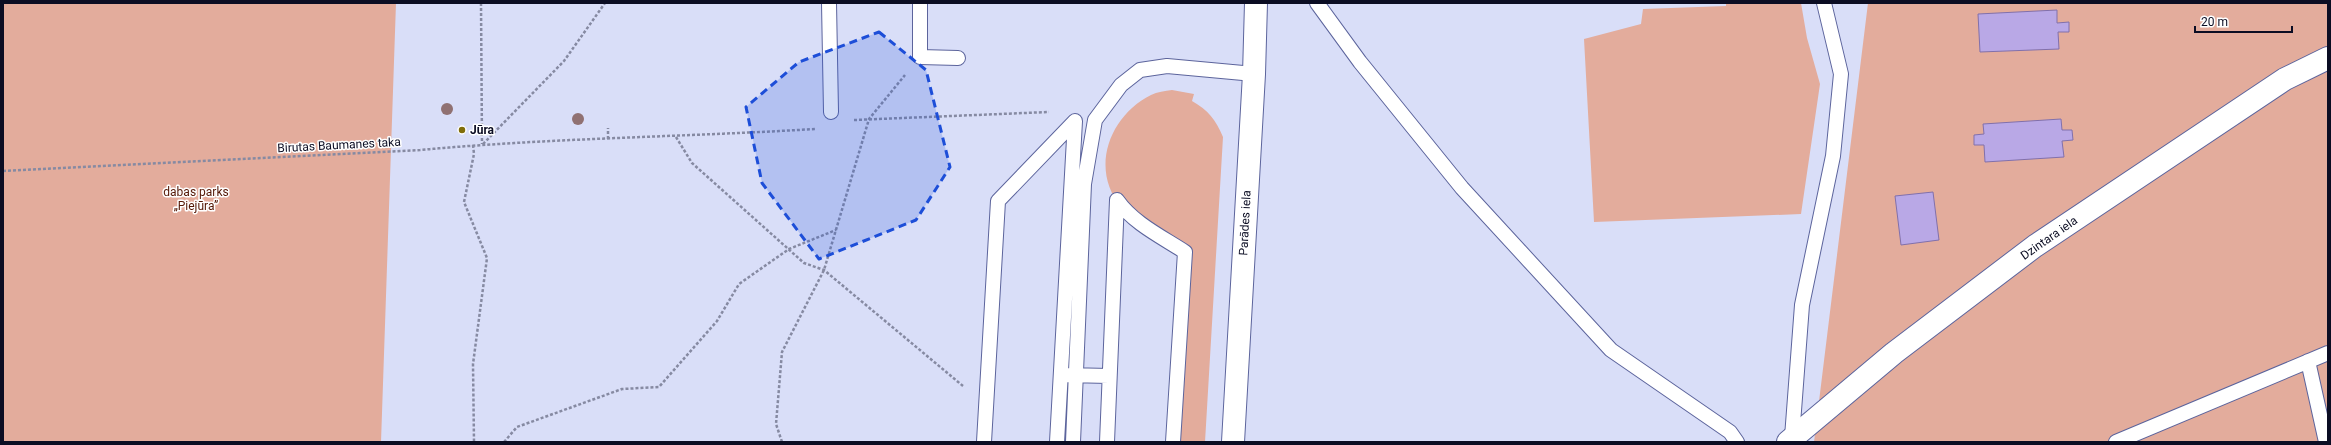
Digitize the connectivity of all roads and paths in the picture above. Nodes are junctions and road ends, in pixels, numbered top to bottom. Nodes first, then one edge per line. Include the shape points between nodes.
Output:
1 (481, 3) edge
2 (605, 3) edge
3 (829, 3) edge
4 (920, 3) edge
5 (1256, 3) edge
6 (1317, 3) edge
7 (1824, 3) edge
8 (920, 57) junction
9 (958, 58) dead end
10 (2328, 58) edge
11 (1254, 74) junction
12 (831, 112) dead end
13 (1051, 112) dead end
14 (869, 119) junction
15 (848, 120) dead end
16 (608, 128) dead end
17 (816, 129) dead end
18 (676, 137) junction
19 (608, 139) junction
20 (482, 144) junction
21 (473, 145) junction
22 (3, 172) edge
23 (836, 230) junction
24 (789, 249) junction
25 (824, 270) junction
26 (2328, 353) edge
27 (2308, 361) junction
28 (1061, 375) junction
29 (1075, 375) junction
30 (1109, 376) junction
31 (964, 386) dead end
32 (1790, 440) edge
33 (474, 442) edge
34 (504, 442) edge
35 (782, 442) edge
36 (984, 442) edge
37 (1057, 442) edge
38 (1072, 442) edge
39 (1107, 442) edge
40 (1173, 442) edge
41 (1233, 442) edge
42 (1737, 442) edge
43 (2116, 442) edge
44 (2326, 442) edge

1 - 20 path
2 - 20 path via 564,61
3 - 12 lane
4 - 8 lane
5 - 11 street, Parādes iela
6 - 42 lane via 1360,62 1462,188 1606,345 1730,432
7 - 32 lane via 1841,74 1833,156 1802,305
8 - 9 lane
8 - 14 path
10 - 32 street, Dzintara iela via 2285,79 2035,246 1894,353
11 - 29 lane via 1167,66 1140,70 1121,85 1095,120 1084,184
11 - 41 street, Parādes iela
13 - 14 path
14 - 15 path
14 - 23 path
16 - 19 path
17 - 18 path, Birutas Baumanes taka
18 - 19 path, Birutas Baumanes taka
18 - 24 path via 692,164
19 - 20 path, Birutas Baumanes taka
20 - 21 path, Birutas Baumanes taka
21 - 22 path, Birutas Baumanes taka
21 - 33 path via 474,154 464,202 487,258 473,364
23 - 24 path
23 - 25 path
24 - 25 path via 804,262
24 - 34 path via 739,284 717,321 659,387 622,389 517,426
25 - 31 path
25 - 35 path via 782,352 776,424
26 - 27 lane
27 - 43 lane
27 - 44 lane
28 - 29 lane
28 - 36 lane via 1075,121 998,201
28 - 37 lane
29 - 30 lane
29 - 38 lane
30 - 39 lane
30 - 40 lane via 1117,200 1123,209 1142,224 1185,252

